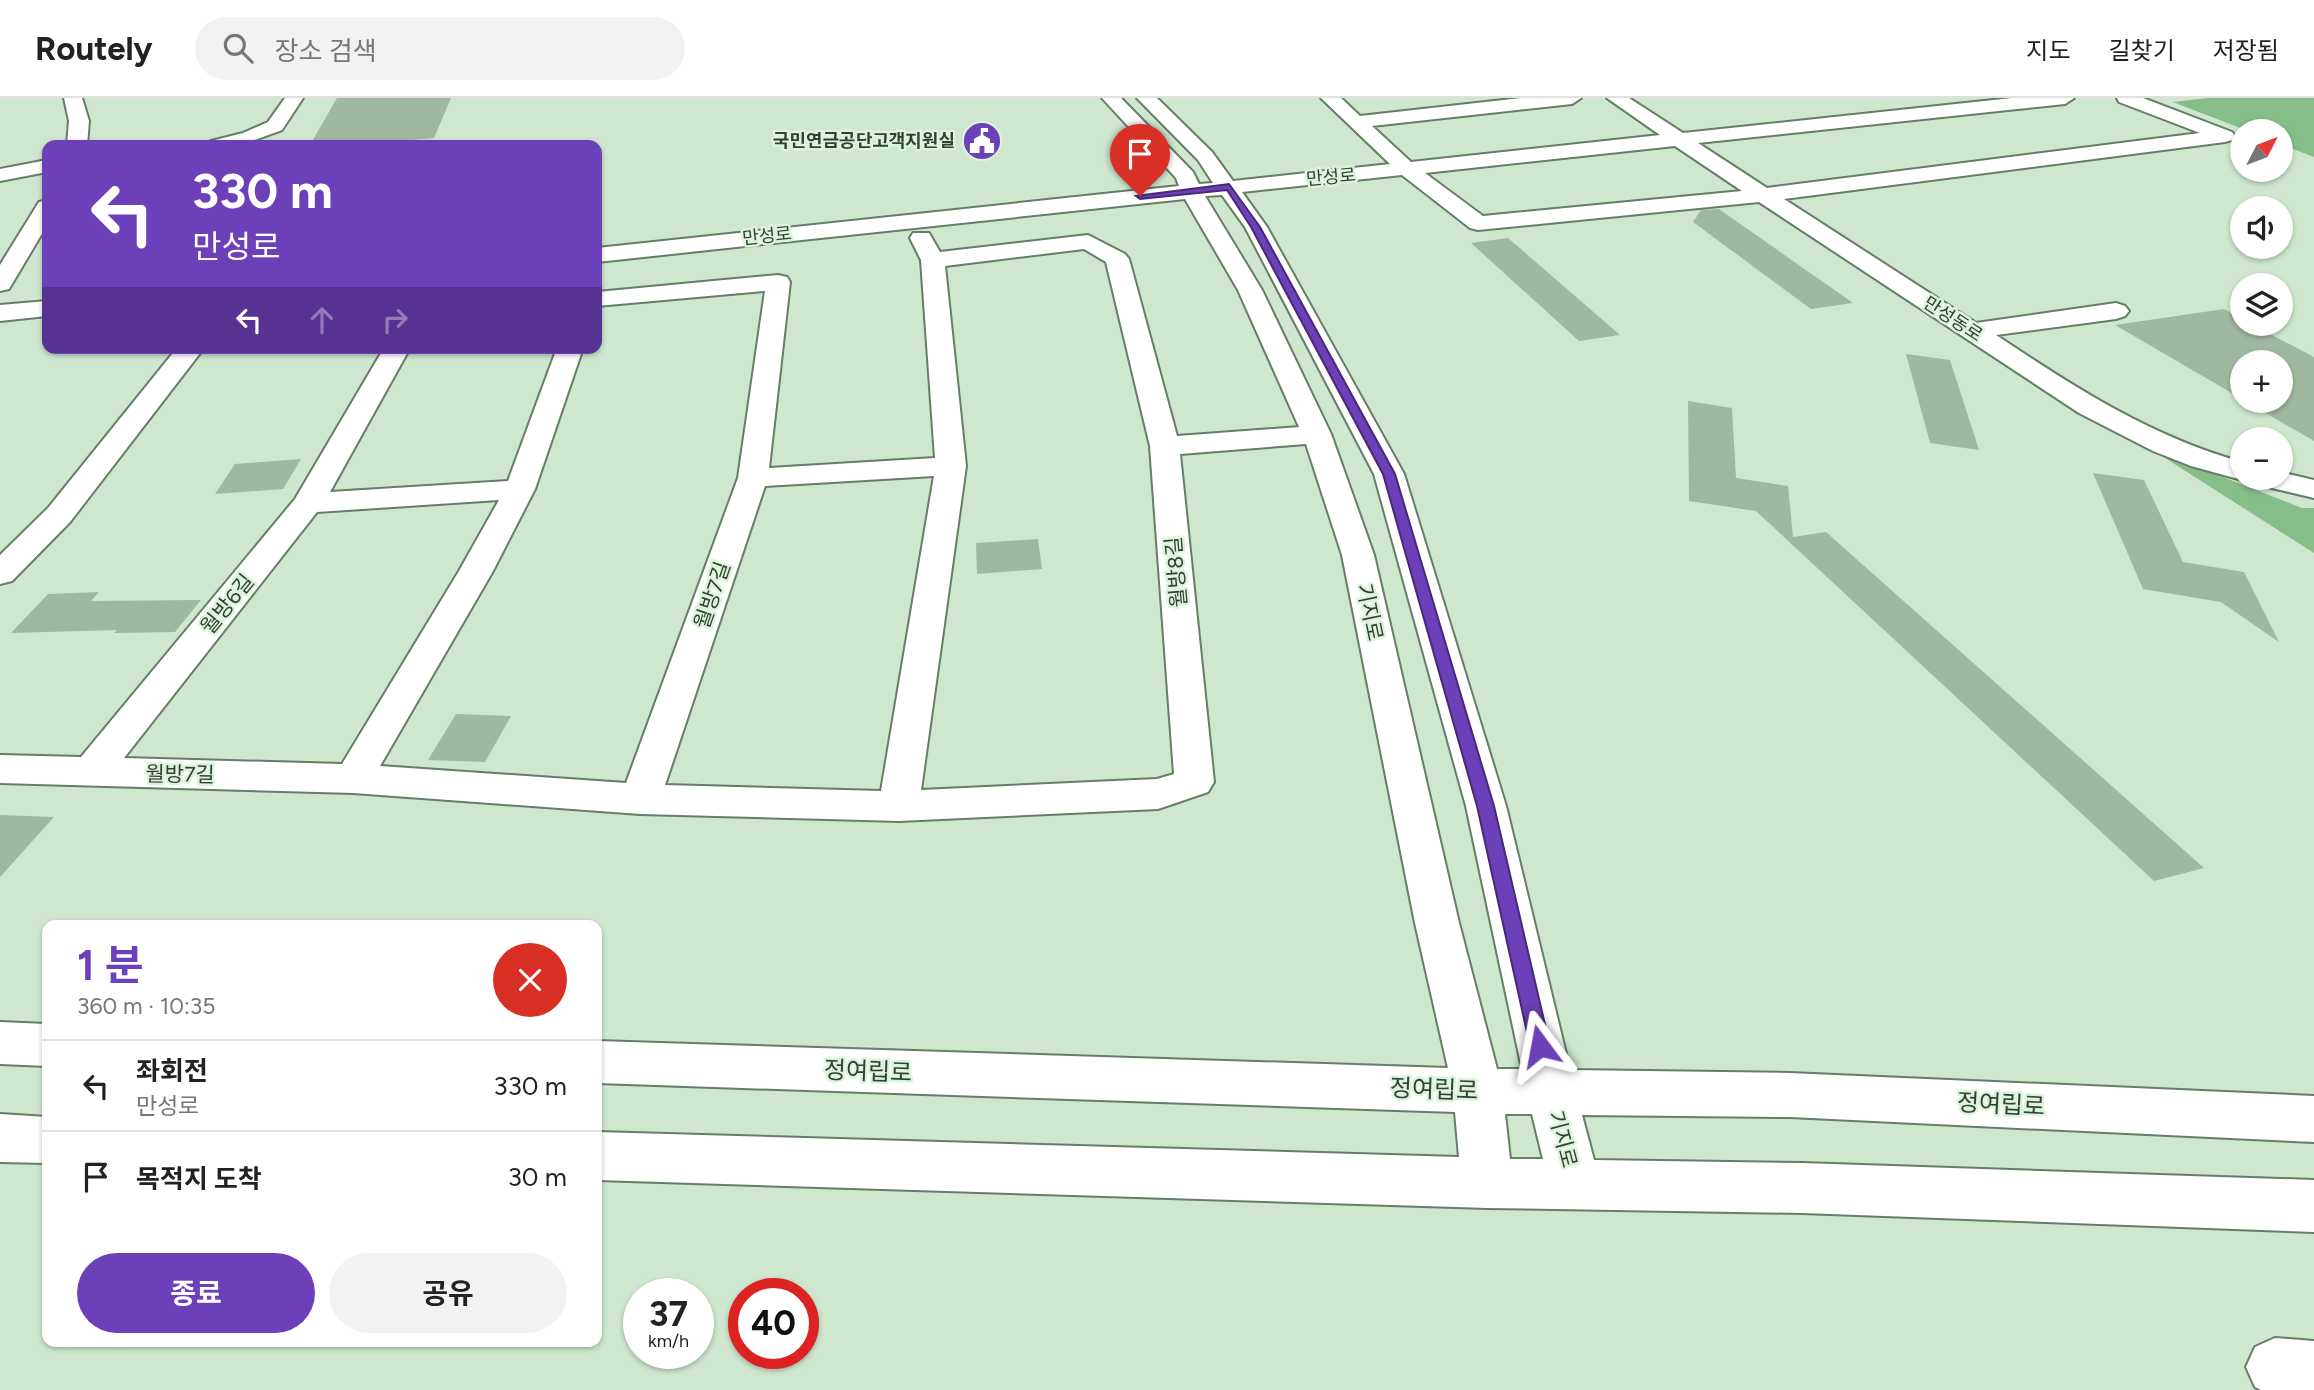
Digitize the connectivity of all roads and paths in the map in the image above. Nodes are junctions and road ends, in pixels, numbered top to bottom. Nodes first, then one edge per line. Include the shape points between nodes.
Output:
1 (73, 98) edge
2 (294, 98) edge
3 (1111, 98) edge
4 (1146, 98) edge
5 (1330, 98) edge
6 (1572, 98) edge
7 (1616, 98) edge
8 (1950, 98) edge
9 (2065, 98) edge
10 (2126, 98) edge
11 (1969, 107) junction
12 (1356, 122) junction
13 (2005, 122) dead end
14 (2042, 138) dead end
15 (1678, 139) junction
16 (77, 140) edge
17 (238, 140) edge
18 (2078, 153) junction
19 (42, 167) edge
20 (1408, 170) junction
21 (0, 175) edge
22 (1229, 187) junction
23 (1191, 191) junction
24 (1763, 195) junction
25 (42, 215) edge
26 (911, 221) junction
27 (602, 254) edge
28 (933, 260) junction
29 (0, 284) edge
30 (602, 299) edge
31 (42, 309) edge
32 (2116, 311) dead end
33 (0, 313) edge
34 (1972, 331) junction
35 (186, 354) edge
36 (394, 354) edge
37 (568, 354) edge
38 (1317, 434) junction
39 (1165, 446) junction
40 (951, 466) junction
41 (2230, 469) edge
42 (753, 478) junction
43 (2293, 484) edge
44 (520, 489) junction
45 (2314, 489) edge
46 (309, 503) junction
47 (0, 574) edge
48 (0, 769) edge
49 (91, 772) junction
50 (354, 779) junction
51 (640, 799) junction
52 (899, 806) junction
53 (0, 1043) edge
54 (42, 1045) edge
55 (602, 1062) edge
56 (1478, 1091) junction
57 (1551, 1091) junction
58 (2314, 1119) edge
59 (0, 1138) edge
60 (42, 1140) edge
61 (602, 1156) edge
62 (1487, 1183) junction
63 (1575, 1184) junction
64 (2314, 1206) edge

1 - 16 street via 79,121
2 - 17 street via 275,126
3 - 23 street, 기지로 via 1186,176
4 - 22 street, 기지로 via 1205,156
5 - 12 street
6 - 12 street
7 - 15 street, 만성동로
8 - 11 street
9 - 11 street, 만성로
10 - 18 street via 2225,135
11 - 13 street
11 - 15 street, 만성로
12 - 20 street
14 - 18 street
15 - 20 street, 만성로
15 - 24 street, 만성동로
18 - 24 street
19 - 21 street
20 - 22 street, 만성로
20 - 24 street via 1478,223
22 - 23 street, 만성로
22 - 57 street, 기지로 via 1256,227 1389,474 1486,806
23 - 26 street, 만성로
23 - 38 street, 기지로 via 1250,290
24 - 34 street, 만성동로
25 - 29 street
26 - 27 street, 만성로
26 - 28 street
28 - 39 street, 월방8길 via 1088,242 1116,260
28 - 40 street
30 - 42 street, 월방7길 via 778,282
31 - 33 street
32 - 34 street
34 - 41 street, 만성동로 via 2135,435 2203,463
35 - 47 street via 59,514
36 - 46 street, 월방6길
37 - 44 street
38 - 39 street
38 - 56 street, 기지로 via 1358,555
39 - 52 street, 월방8길 via 1194,782 1158,794
40 - 42 street
40 - 52 street
42 - 51 street, 월방7길
43 - 45 street
44 - 46 street
44 - 50 street
46 - 49 street, 월방6길
48 - 49 street
49 - 50 street, 월방7길
50 - 51 street, 월방7길
51 - 52 street, 월방8길
53 - 54 street
55 - 56 street, 정여립로
56 - 57 street, 정여립로
56 - 62 street, 기지로
57 - 58 street, 정여립로 via 1790,1095
57 - 63 street, 기지로
59 - 60 street
61 - 62 street
62 - 63 street
63 - 64 street

